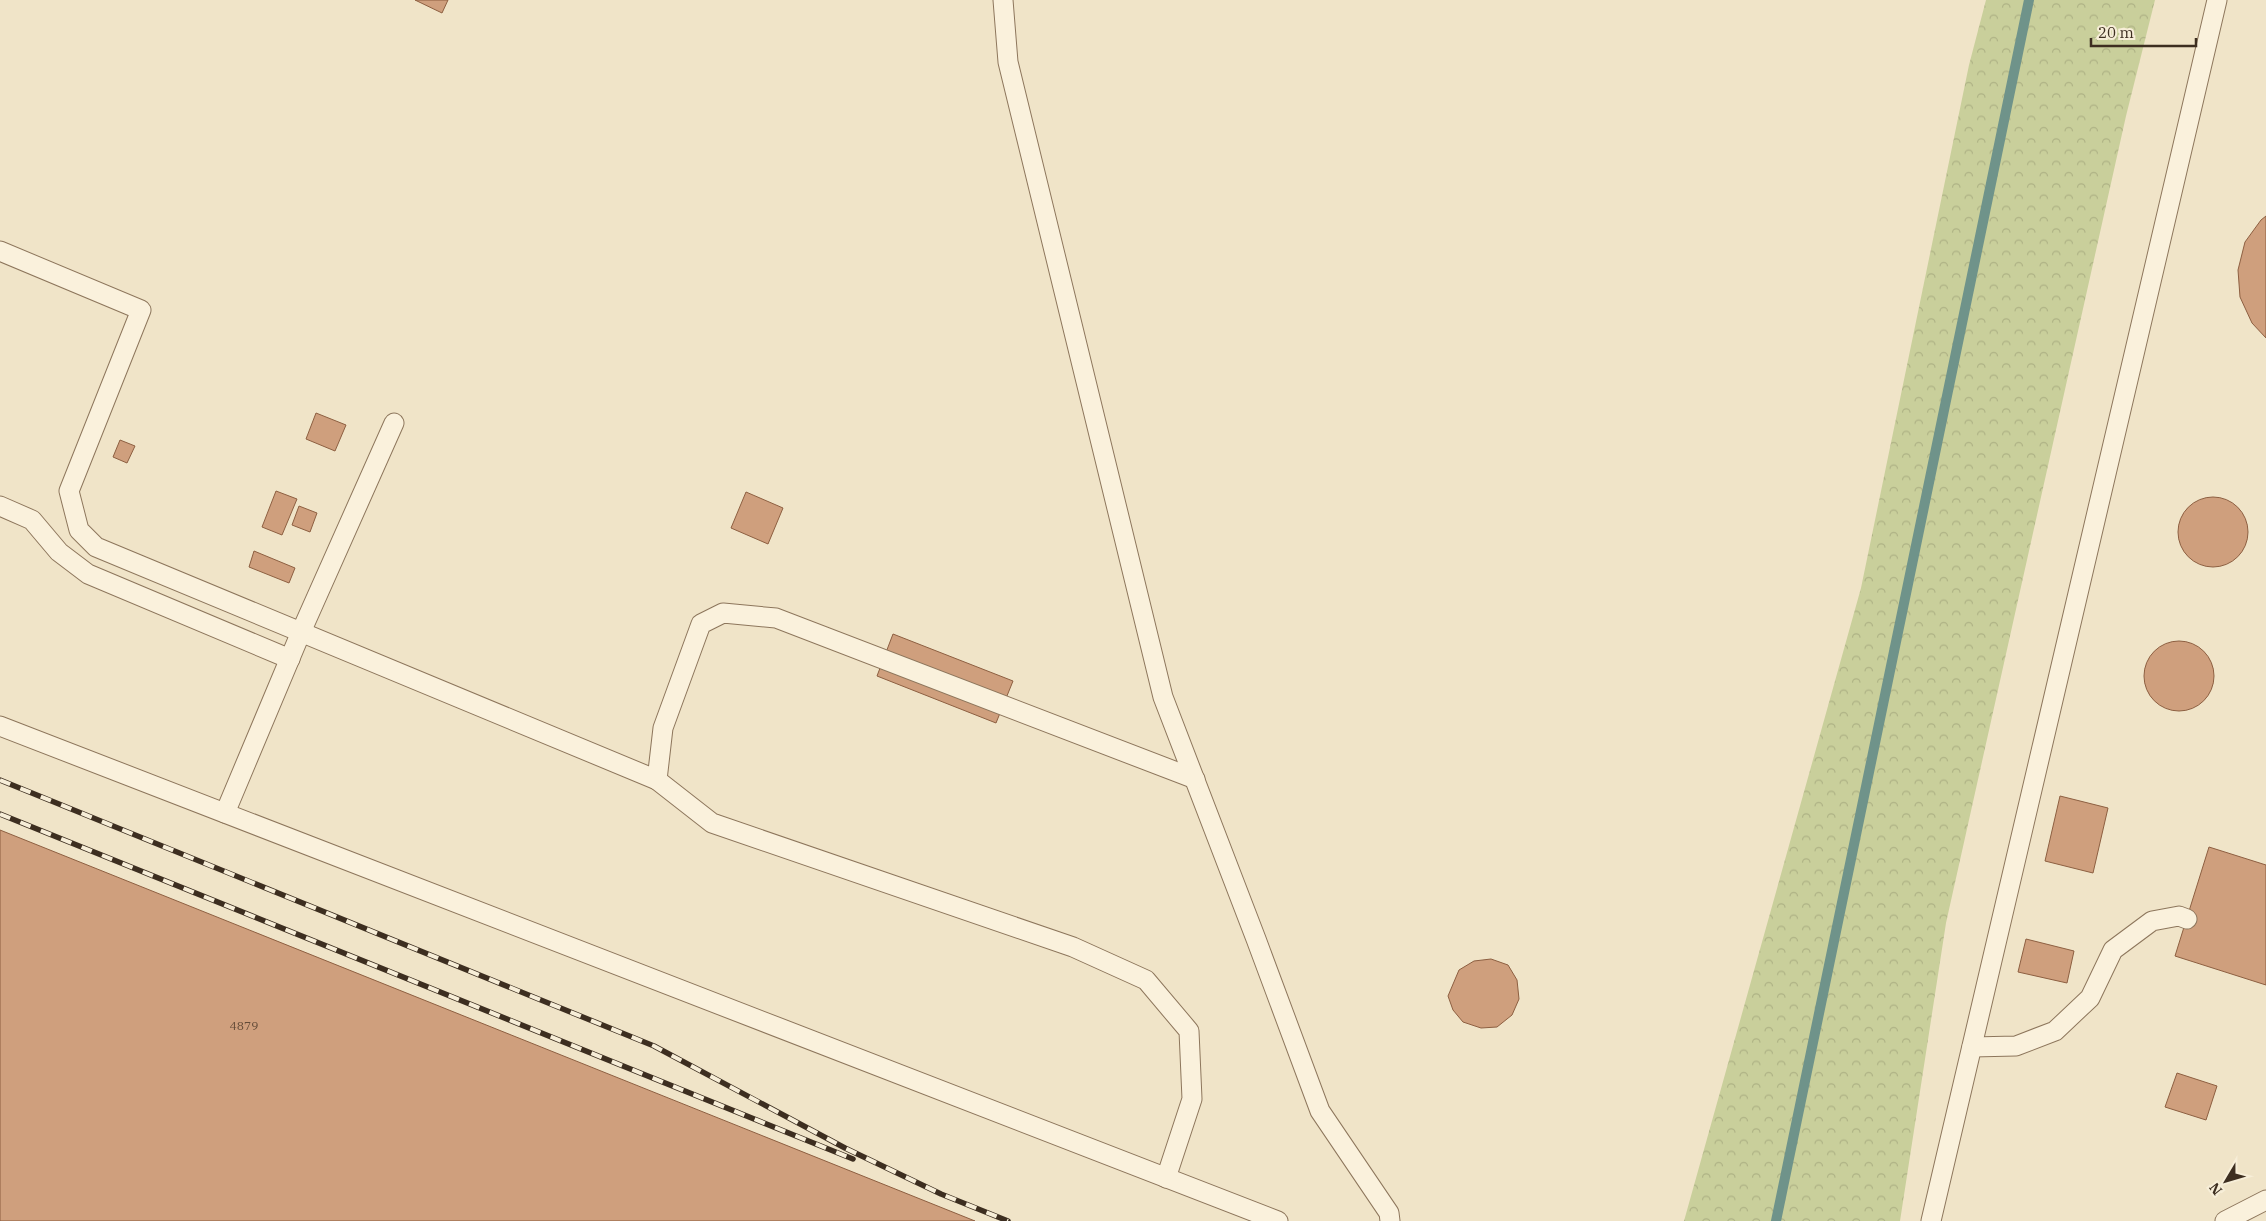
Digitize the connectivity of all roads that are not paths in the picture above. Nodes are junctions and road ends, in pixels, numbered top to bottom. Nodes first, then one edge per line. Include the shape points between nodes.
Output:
1 (1003, 0) edge
2 (2217, 0) edge
3 (0, 251) edge
4 (394, 423) dead end
5 (0, 506) edge
6 (301, 632) junction
7 (290, 660) junction
8 (0, 726) edge
9 (658, 780) junction
10 (1195, 780) junction
11 (226, 813) junction
12 (2187, 918) dead end
13 (1972, 1047) junction
14 (1166, 1178) junction
15 (2266, 1200) edge
16 (1278, 1221) edge
17 (1390, 1221) edge
18 (1931, 1221) edge
19 (2225, 1221) edge

1 - 10 lane via 1008,62 1163,697
2 - 13 lane
3 - 6 lane via 141,310 69,491 79,530 96,547
4 - 6 lane
5 - 7 lane via 32,520 59,552 88,574
6 - 7 lane
6 - 9 lane
7 - 11 lane
8 - 11 lane
9 - 10 lane via 663,728 701,624 723,613 776,618
9 - 14 lane via 712,823 1073,947 1146,980 1189,1031 1192,1099
10 - 17 lane via 1320,1110 1389,1213
11 - 14 lane
12 - 13 lane via 2179,916 2152,921 2113,950 2090,998 2055,1031 2016,1046
13 - 18 lane
14 - 16 lane
15 - 19 lane

